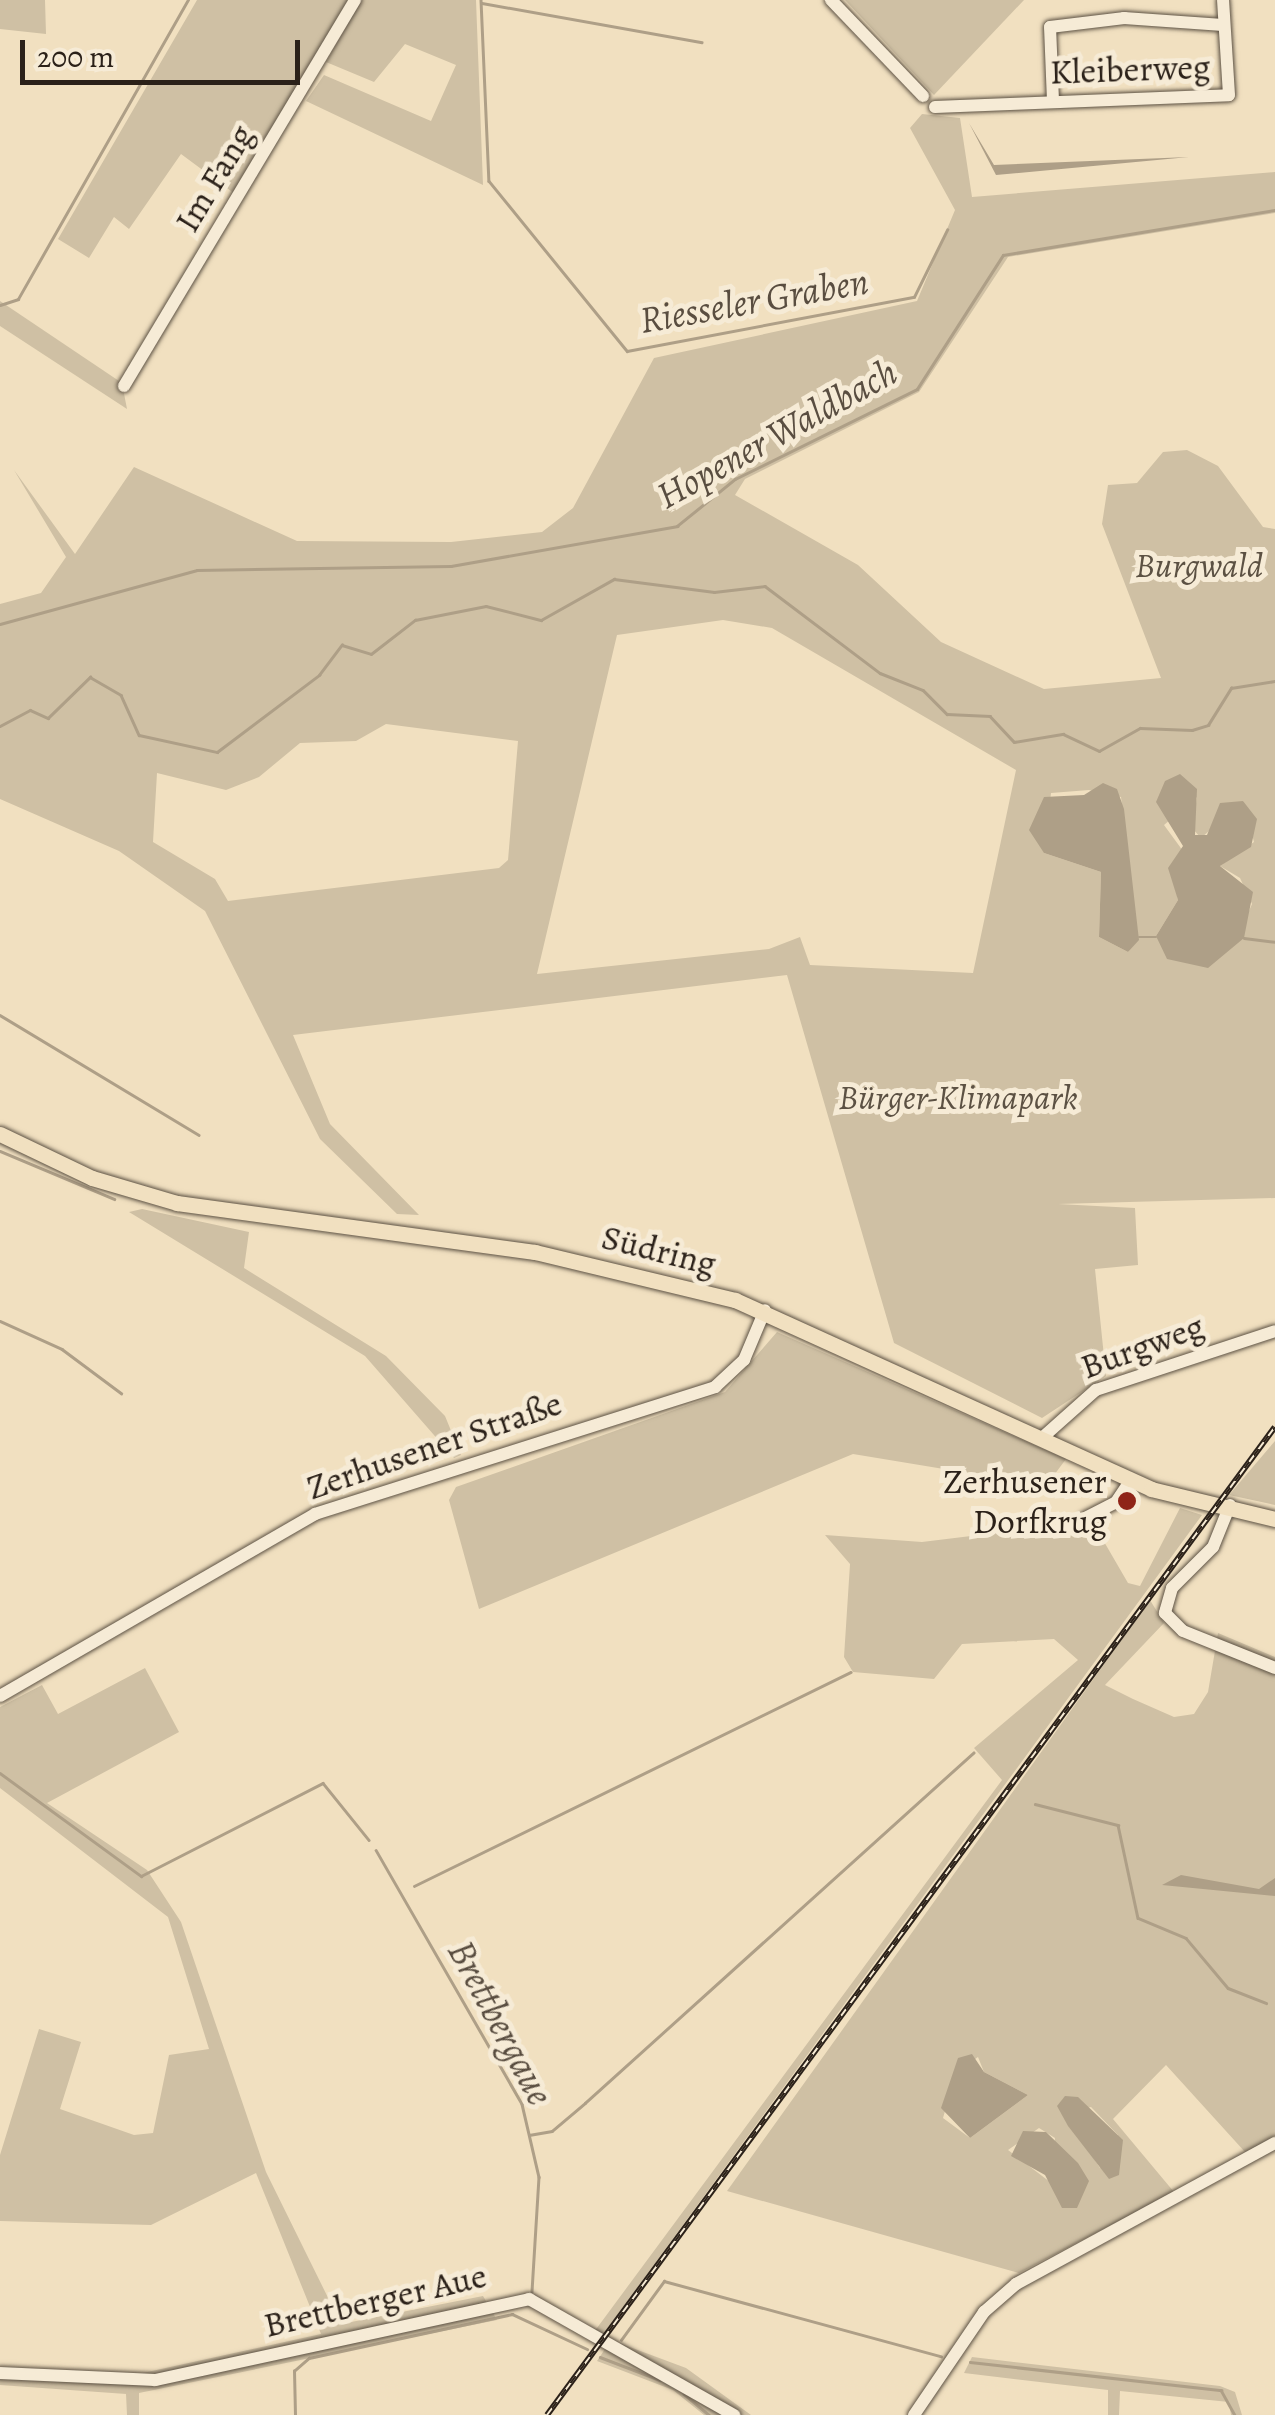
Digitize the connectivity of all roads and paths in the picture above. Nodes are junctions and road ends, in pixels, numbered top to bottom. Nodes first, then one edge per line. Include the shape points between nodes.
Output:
1 (355, 0) edge
2 (831, 0) edge
3 (1223, 0) edge
4 (1223, 25) junction
5 (923, 96) dead end
6 (1054, 101) junction
7 (934, 108) dead end
8 (124, 386) dead end
9 (0, 1134) edge
10 (765, 1310) junction
11 (1275, 1331) edge
12 (1043, 1438) junction
13 (1131, 1480) junction
14 (1228, 1510) junction
15 (1085, 1518) dead end
16 (1275, 1519) edge
17 (1275, 1668) edge
18 (0, 1696) edge
19 (1275, 2143) edge
20 (0, 2373) edge
21 (734, 2415) edge
22 (914, 2415) edge

1 - 8 street, Im Fang
2 - 5 street
3 - 4 street, Kleiberweg
4 - 6 street via 1124,18 1050,27
4 - 6 street, Kleiberweg via 1231,32 1229,95
6 - 7 street, Kleiberweg
9 - 10 main road, Südring via 92,1178 177,1203 535,1252
10 - 12 main road, Südring
10 - 18 street, Zerhusener Straße via 744,1360 715,1386 315,1514
11 - 12 street, Burgweg via 1096,1390
12 - 13 main road, Südring
13 - 14 main road, Südring
13 - 15 street
14 - 16 main road, Südring
14 - 17 street via 1213,1547 1172,1588 1165,1613 1183,1631
19 - 22 street via 1016,2284 984,2312
20 - 21 street, Brettberger Aue via 155,2380 530,2299

